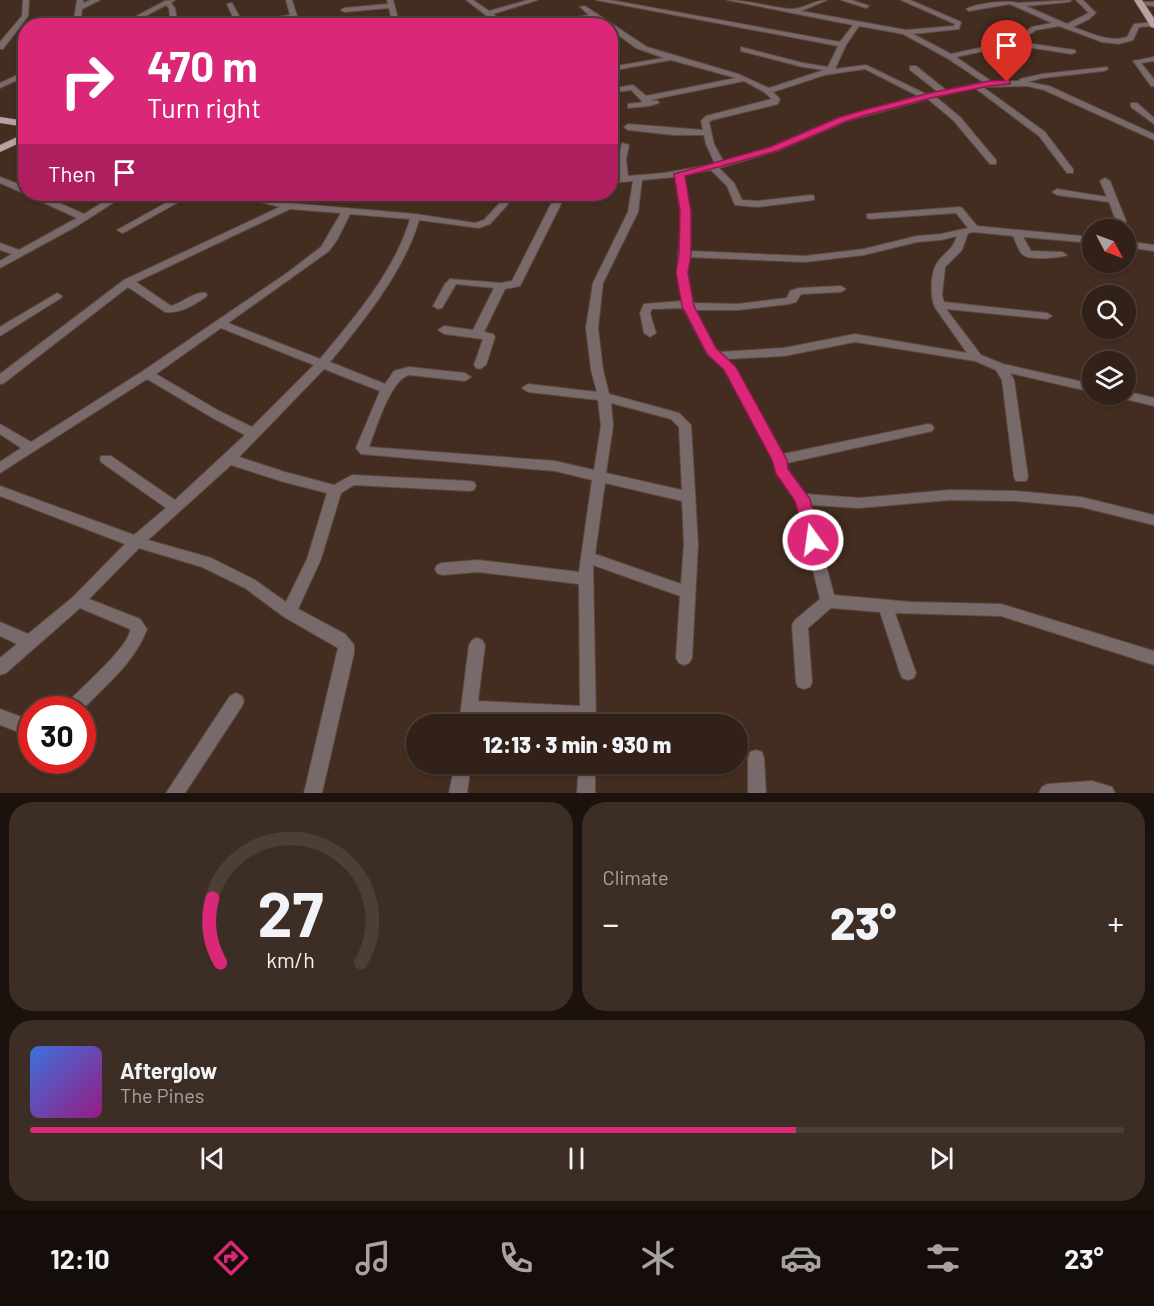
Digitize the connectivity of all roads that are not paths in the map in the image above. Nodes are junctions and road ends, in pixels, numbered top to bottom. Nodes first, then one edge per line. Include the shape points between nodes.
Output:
1 (26, 0) edge
2 (97, 0) edge
3 (289, 0) edge
4 (469, 0) edge
5 (535, 0) edge
6 (599, 0) edge
7 (730, 0) edge
8 (765, 0) edge
9 (824, 0) edge
10 (844, 0) edge
11 (904, 0) edge
12 (1063, 0) edge
13 (1069, 0) edge
14 (1079, 0) edge
15 (170, 1) edge
16 (1011, 2) edge
17 (1140, 2) edge
18 (80, 3) edge
19 (390, 3) edge
20 (230, 4) dead end
21 (1154, 5) edge
22 (866, 6) dead end
23 (583, 7) dead end
24 (779, 9) junction
25 (969, 9) dead end
26 (345, 10) dead end
27 (794, 11) junction
28 (492, 15) junction
29 (594, 16) junction
30 (294, 17) joint
31 (23, 18) edge
32 (77, 18) edge
33 (137, 18) edge
34 (174, 18) edge
35 (237, 18) edge
36 (287, 18) edge
37 (395, 18) edge
38 (479, 18) edge
39 (496, 18) edge
40 (580, 18) edge
41 (597, 18) edge
42 (1152, 21) edge
43 (858, 22) junction
44 (18, 25) edge
45 (1063, 26) junction
46 (905, 32) junction
47 (618, 35) edge
48 (1014, 43) junction
49 (842, 45) junction
50 (0, 47) edge
51 (744, 49) dead end
52 (1072, 52) dead end
53 (950, 56) junction
54 (669, 59) junction
55 (1154, 59) edge
56 (618, 68) edge
57 (913, 68) dead end
58 (1104, 69) dead end
59 (827, 71) junction
60 (18, 78) edge
61 (746, 78) junction
62 (989, 83) junction
63 (1016, 83) junction
64 (1154, 84) edge
65 (0, 86) edge
66 (976, 86) junction
67 (618, 90) edge
68 (770, 90) junction
69 (945, 93) junction
70 (927, 96) junction
71 (647, 101) junction
72 (668, 101) dead end
73 (1134, 105) dead end
74 (631, 106) dead end
75 (0, 120) edge
76 (18, 122) edge
77 (1154, 122) edge
78 (628, 127) dead end
79 (708, 133) junction
80 (1154, 138) edge
81 (18, 140) edge
82 (625, 145) dead end
83 (0, 149) edge
84 (993, 162) dead end
85 (716, 165) junction
86 (1070, 171) dead end
87 (679, 174) junction
88 (618, 179) edge
89 (624, 179) junction
90 (638, 179) junction
91 (0, 180) edge
92 (1106, 181) dead end
93 (11, 184) junction
94 (18, 187) edge
95 (0, 190) edge
96 (1057, 192) dead end
97 (811, 198) dead end
98 (1111, 200) junction
99 (48, 201) edge
100 (110, 201) edge
101 (175, 201) edge
102 (269, 201) edge
103 (506, 201) edge
104 (558, 201) edge
105 (289, 206) junction
106 (346, 212) junction
107 (870, 216) dead end
108 (83, 217) junction
109 (415, 217) junction
110 (1120, 219) edge
111 (122, 230) dead end
112 (968, 231) junction
113 (1016, 232) junction
114 (1082, 239) edge
115 (0, 246) edge
116 (1136, 246) edge
117 (1154, 248) edge
118 (19, 254) junction
119 (685, 254) junction
120 (1062, 255) dead end
121 (0, 265) edge
122 (128, 282) junction
123 (501, 286) junction
124 (841, 289) dead end
125 (202, 295) dead end
126 (57, 296) dead end
127 (938, 304) junction
128 (688, 305) junction
129 (438, 306) dead end
130 (1047, 316) dead end
131 (220, 324) junction
132 (444, 330) dead end
133 (0, 332) edge
134 (650, 333) dead end
135 (477, 334) junction
136 (717, 356) junction
137 (977, 358) junction
138 (321, 365) junction
139 (480, 365) dead end
140 (1000, 368) junction
141 (147, 374) junction
142 (2, 376) edge
143 (465, 377) dead end
144 (1082, 386) edge
145 (528, 388) dead end
146 (387, 389) junction
147 (604, 397) junction
148 (1136, 398) edge
149 (1154, 402) edge
150 (0, 428) edge
151 (928, 428) dead end
152 (253, 433) junction
153 (30, 448) junction
154 (106, 459) dead end
155 (229, 459) junction
156 (780, 460) junction
157 (0, 468) edge
158 (600, 475) junction
159 (1021, 477) dead end
160 (470, 486) dead end
161 (335, 490) junction
162 (0, 491) edge
163 (688, 497) junction
164 (802, 499) junction
165 (174, 507) junction
166 (1154, 520) edge
167 (136, 542) junction
168 (587, 557) junction
169 (442, 569) dead end
170 (585, 579) junction
171 (687, 592) junction
172 (78, 601) junction
173 (828, 601) junction
174 (885, 606) junction
175 (289, 612) junction
176 (0, 629) edge
177 (29, 642) junction
178 (477, 645) dead end
179 (684, 658) dead end
180 (1154, 658) edge
181 (0, 668) edge
182 (908, 673) dead end
183 (804, 682) dead end
184 (84, 696) edge
185 (236, 701) dead end
186 (467, 714) edge
187 (588, 714) edge
188 (0, 717) edge
189 (18, 724) edge
190 (756, 758) dead end
191 (461, 774) edge
192 (587, 774) edge
193 (175, 793) edge
194 (313, 793) edge
195 (458, 793) edge
196 (586, 793) edge
197 (757, 793) edge
198 (1048, 793) edge
199 (1106, 793) edge

1 - 31 street
2 - 18 street
3 - 30 street
4 - 28 street
5 - 28 street
6 - 49 street
7 - 24 street
8 - 24 street
9 - 27 street
10 - 22 street
11 - 46 street via 955,20 959,26
12 - 13 street
12 - 16 street
14 - 45 street via 1093,13
15 - 33 street
15 - 34 street
16 - 25 street
16 - 45 street
17 - 21 street
17 - 42 main road
18 - 32 street
19 - 26 street
19 - 37 street
20 - 35 street
23 - 29 street
24 - 27 street
27 - 43 street
28 - 38 street
28 - 39 street
29 - 40 street
29 - 41 street
30 - 36 street
42 - 45 street via 1136,25 1130,38 1111,42
43 - 46 street
43 - 49 street
44 - 50 street
45 - 48 street via 1034,28
46 - 53 street
47 - 54 street
48 - 52 street
48 - 53 street
49 - 59 street
51 - 59 street
53 - 62 street
54 - 56 street
54 - 61 street
55 - 64 street via 1137,61
57 - 69 street
58 - 63 street
59 - 68 street
59 - 70 street via 868,68
60 - 65 street
61 - 68 street
61 - 71 street
62 - 63 street
62 - 66 street
63 - 80 street via 1046,88
66 - 69 street
66 - 86 street via 1042,134
67 - 71 street via 633,87
68 - 79 street via 775,102 709,117 705,121
69 - 70 street
70 - 84 street via 957,119
70 - 85 street via 844,119 774,149
71 - 72 street
71 - 74 street
73 - 77 street
75 - 76 main road
78 - 79 street
79 - 85 street
81 - 83 main road
82 - 89 street
85 - 87 street
85 - 97 street via 738,203
87 - 90 street
87 - 119 street via 686,211
88 - 89 street
89 - 90 street
90 - 147 street via 633,212 598,283 592,328
91 - 93 street
92 - 98 street
93 - 94 street
93 - 95 street
96 - 98 street
98 - 110 street
99 - 108 street
100 - 108 street
101 - 111 street
102 - 105 street
103 - 109 street via 481,225
104 - 123 street via 520,279 510,286
105 - 106 street
105 - 122 street
106 - 109 street
106 - 131 street via 325,249
107 - 112 street via 959,210
108 - 118 street
109 - 138 street via 404,248 372,299
112 - 113 street
112 - 119 street via 864,252 805,259
112 - 127 street via 940,267
113 - 114 street
113 - 120 street via 1027,254
115 - 118 street
116 - 117 street
118 - 121 street
119 - 128 street via 682,280
122 - 125 street via 169,310
122 - 142 street
123 - 129 street via 454,281
123 - 135 street
124 - 128 street via 799,291 789,301 738,307
126 - 133 street
127 - 130 street
127 - 137 street
128 - 134 street via 645,308
128 - 136 street
131 - 138 street
131 - 141 street
132 - 135 street
135 - 139 street via 489,337
136 - 137 street via 784,352 855,338
136 - 156 street via 729,367
137 - 140 street
138 - 146 street
138 - 152 street
140 - 144 street
140 - 159 street via 1008,380
141 - 152 street
141 - 153 street
143 - 146 street via 409,370 398,374
145 - 147 street
146 - 158 street via 362,445 366,451 555,466
147 - 158 street via 607,426
147 - 163 street via 675,416 685,425
148 - 149 street
150 - 153 street
151 - 156 street
152 - 155 street
153 - 157 street
154 - 165 street
155 - 161 street
155 - 165 street
156 - 164 street via 781,470
158 - 163 street
158 - 168 street
160 - 161 street via 352,480
161 - 175 street via 314,559
162 - 167 street
163 - 171 street via 691,544
164 - 166 street via 859,503 950,495 1015,496 1081,502
164 - 173 street
165 - 167 street
167 - 172 street
167 - 175 street via 206,562 250,584
168 - 170 street
168 - 171 street
169 - 170 street via 478,566
170 - 187 street
171 - 179 street
172 - 177 street
172 - 184 street via 139,628 127,651
173 - 174 street
173 - 183 street via 800,625
174 - 180 street via 1001,610
174 - 182 street
175 - 194 street via 346,645
176 - 177 street
177 - 181 street
178 - 186 street
185 - 193 street
188 - 189 street
190 - 197 street
191 - 195 street
192 - 196 street
198 - 199 street

